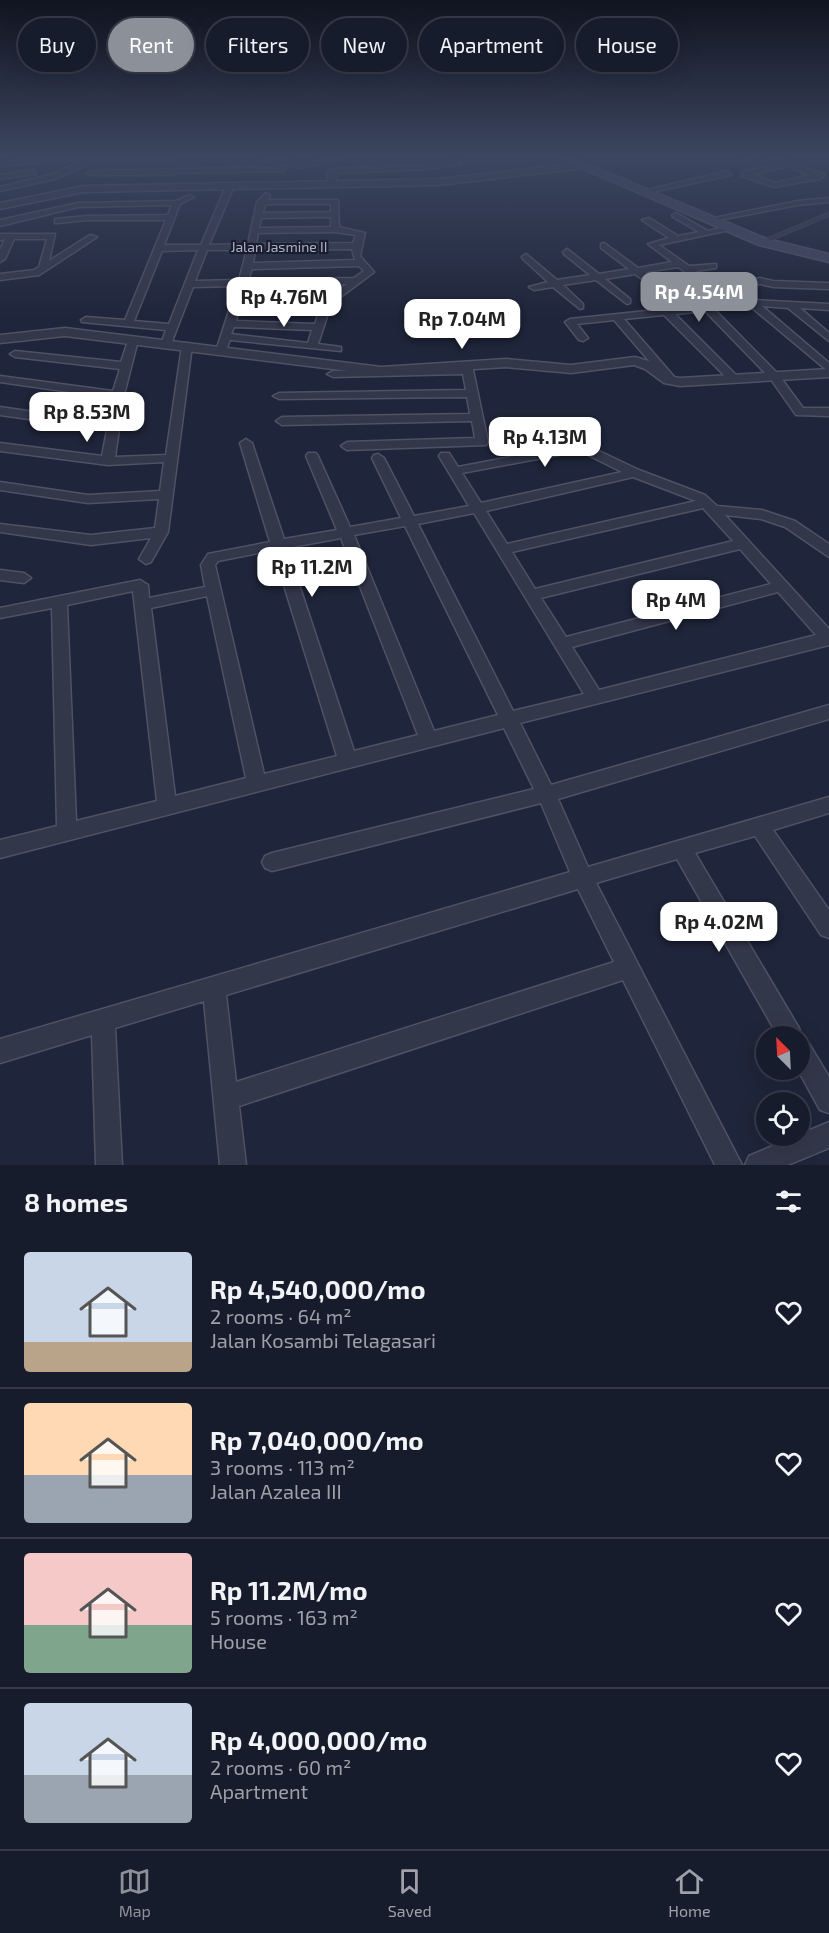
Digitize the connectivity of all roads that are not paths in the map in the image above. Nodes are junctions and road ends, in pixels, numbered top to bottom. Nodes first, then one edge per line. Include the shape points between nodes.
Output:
1 (59, 209) edge
2 (175, 209) edge
3 (219, 209) edge
4 (260, 209) edge
5 (334, 209) edge
6 (683, 209) edge
7 (764, 209) edge
8 (334, 214) junction
9 (829, 214) edge
10 (676, 215) dead end
11 (257, 216) junction
12 (172, 217) junction
13 (646, 220) dead end
14 (708, 220) junction
15 (58, 222) dead end
16 (0, 223) edge
17 (335, 229) junction
18 (730, 229) junction
19 (254, 231) junction
20 (706, 233) junction
21 (0, 237) edge
22 (93, 237) dead end
23 (10, 238) junction
24 (675, 238) junction
25 (763, 242) junction
26 (251, 246) junction
27 (357, 246) junction
28 (604, 246) dead end
29 (202, 247) junction
30 (158, 248) junction
31 (567, 252) dead end
32 (526, 257) dead end
33 (829, 258) edge
34 (0, 259) edge
35 (359, 263) junction
36 (43, 266) junction
37 (248, 266) junction
38 (713, 266) dead end
39 (683, 267) junction
40 (638, 272) junction
41 (0, 277) edge
42 (598, 278) junction
43 (354, 281) junction
44 (242, 283) junction
45 (191, 284) junction
46 (556, 284) junction
47 (773, 284) junction
48 (829, 286) edge
49 (534, 287) dead end
50 (670, 296) dead end
51 (627, 302) dead end
52 (237, 303) junction
53 (327, 303) junction
54 (753, 303) junction
55 (775, 303) junction
56 (789, 304) junction
57 (580, 306) dead end
58 (829, 307) edge
59 (707, 308) junction
60 (667, 312) junction
61 (617, 318) junction
62 (86, 320) dead end
63 (129, 324) junction
64 (231, 324) junction
65 (172, 327) junction
66 (318, 327) junction
67 (227, 337) junction
68 (583, 338) dead end
69 (829, 338) edge
70 (0, 339) edge
71 (133, 340) junction
72 (166, 344) junction
73 (187, 346) junction
74 (312, 346) junction
75 (337, 349) dead end
76 (221, 351) junction
77 (15, 354) dead end
78 (126, 366) junction
79 (467, 368) junction
80 (333, 370) junction
81 (829, 371) edge
82 (774, 376) junction
83 (733, 378) junction
84 (0, 379) edge
85 (673, 381) junction
86 (472, 393) junction
87 (118, 395) junction
88 (279, 396) dead end
89 (0, 411) edge
90 (829, 412) edge
91 (477, 417) junction
92 (282, 421) dead end
93 (113, 427) junction
94 (246, 443) dead end
95 (347, 446) dead end
96 (0, 447) edge
97 (312, 456) dead end
98 (445, 456) dead end
99 (172, 458) junction
100 (378, 458) dead end
101 (108, 461) junction
102 (455, 471) junction
103 (634, 473) junction
104 (0, 486) edge
105 (164, 495) junction
106 (710, 507) junction
107 (479, 508) junction
108 (410, 520) junction
109 (0, 528) edge
110 (161, 532) junction
111 (346, 533) junction
112 (742, 544) junction
113 (278, 547) junction
114 (504, 549) junction
115 (829, 552) edge
116 (146, 559) dead end
117 (0, 575) edge
118 (24, 578) dead end
119 (782, 586) junction
120 (213, 590) junction
121 (531, 595) junction
122 (59, 602) junction
123 (144, 604) junction
124 (0, 613) edge
125 (829, 638) edge
126 (562, 644) junction
127 (596, 699) junction
128 (829, 712) edge
129 (510, 721) junction
130 (429, 741) junction
131 (348, 762) junction
132 (257, 784) junction
133 (546, 794) junction
134 (829, 805) edge
135 (167, 807) junction
136 (759, 826) junction
137 (67, 832) junction
138 (0, 849) edge
139 (682, 849) junction
140 (272, 862) dead end
141 (583, 878) junction
142 (829, 928) edge
143 (628, 968) junction
144 (214, 987) junction
145 (103, 1020) junction
146 (785, 1026) edge
147 (0, 1051) edge
148 (810, 1068) edge
149 (226, 1098) junction
150 (829, 1101) edge
151 (829, 1135) edge
152 (109, 1165) edge
153 (233, 1165) edge
154 (729, 1165) edge
155 (758, 1165) edge

1 - 16 street
2 - 12 street
3 - 29 street
4 - 11 street
5 - 8 street
6 - 14 main road
7 - 14 street
8 - 11 street
8 - 17 street
9 - 25 lane
10 - 20 street
11 - 19 street
12 - 15 street
12 - 30 street
13 - 24 street
14 - 18 main road
17 - 19 street
17 - 27 street via 360,231
18 - 20 street
18 - 25 main road
19 - 26 street
20 - 24 street
21 - 23 street
22 - 36 street
23 - 34 street
23 - 36 street via 52,236
24 - 39 street via 651,244
25 - 33 main road
26 - 27 street, Jalan Jasmine II
26 - 29 street, Jalan Jasmine II
26 - 37 street
27 - 35 street
28 - 40 street
29 - 30 street, Jalan Jasmine II
29 - 45 street
30 - 63 street
31 - 42 street
32 - 46 street
35 - 37 street
35 - 43 street via 369,272
36 - 41 street via 36,273
37 - 44 street
38 - 39 street
39 - 40 street
39 - 47 street via 714,288 760,281
40 - 42 street
40 - 50 street
42 - 46 street
42 - 51 street
43 - 44 street
43 - 53 street
44 - 45 street
44 - 52 street
45 - 65 street
46 - 49 street
46 - 57 street
47 - 48 street
47 - 55 street
52 - 53 street
52 - 64 street
53 - 66 street
54 - 55 street
54 - 59 street
54 - 81 street
55 - 56 street
56 - 58 street
56 - 69 street
59 - 60 street
59 - 82 street
60 - 61 street
60 - 83 street
61 - 68 street via 570,322
61 - 85 street
62 - 63 street
63 - 65 street
64 - 66 street
64 - 67 street
65 - 72 street
66 - 74 street
67 - 74 street
67 - 76 street
70 - 71 street via 64,332
71 - 72 street
71 - 78 street
72 - 73 street
73 - 76 street
73 - 99 street
74 - 75 street
76 - 80 street
77 - 78 street
78 - 87 street
79 - 80 street
79 - 80 street
79 - 85 street via 506,363 576,369 635,361
79 - 86 street
81 - 82 street
82 - 83 street
82 - 90 street via 800,412
83 - 85 street
84 - 87 street
86 - 88 street
86 - 91 street
87 - 93 street
89 - 93 street
91 - 92 street
91 - 95 street via 482,442
93 - 101 street
94 - 113 street
96 - 101 street
97 - 111 street
98 - 102 street
99 - 101 street
99 - 105 street
100 - 108 street
102 - 103 street via 582,447
102 - 107 street
103 - 106 street via 688,492
103 - 107 street
104 - 105 street via 88,499
105 - 110 street
106 - 112 street
106 - 114 street
106 - 115 street via 788,521
107 - 108 street
107 - 114 street
108 - 111 street
108 - 129 street
109 - 110 street via 91,540
110 - 116 street
111 - 113 street
111 - 130 street
112 - 119 street
112 - 121 street
113 - 120 street via 213,557 208,565
113 - 131 street
114 - 121 street
117 - 118 street
119 - 125 street
119 - 126 street
120 - 123 street
120 - 132 street
121 - 126 street
122 - 123 street via 140,585
122 - 124 street
122 - 137 street
123 - 135 street
125 - 127 street
126 - 127 street
127 - 129 street
128 - 133 street
129 - 130 street
129 - 133 street
130 - 131 street
131 - 132 street
132 - 135 street
133 - 140 street
133 - 141 street
134 - 136 street
135 - 137 street
136 - 139 street
136 - 142 street
137 - 138 street
139 - 141 street
139 - 146 street
141 - 143 street
141 - 144 street
143 - 149 street
143 - 154 street
144 - 145 street
144 - 149 street
145 - 147 street
145 - 152 street
148 - 150 street
149 - 153 street
151 - 155 street

